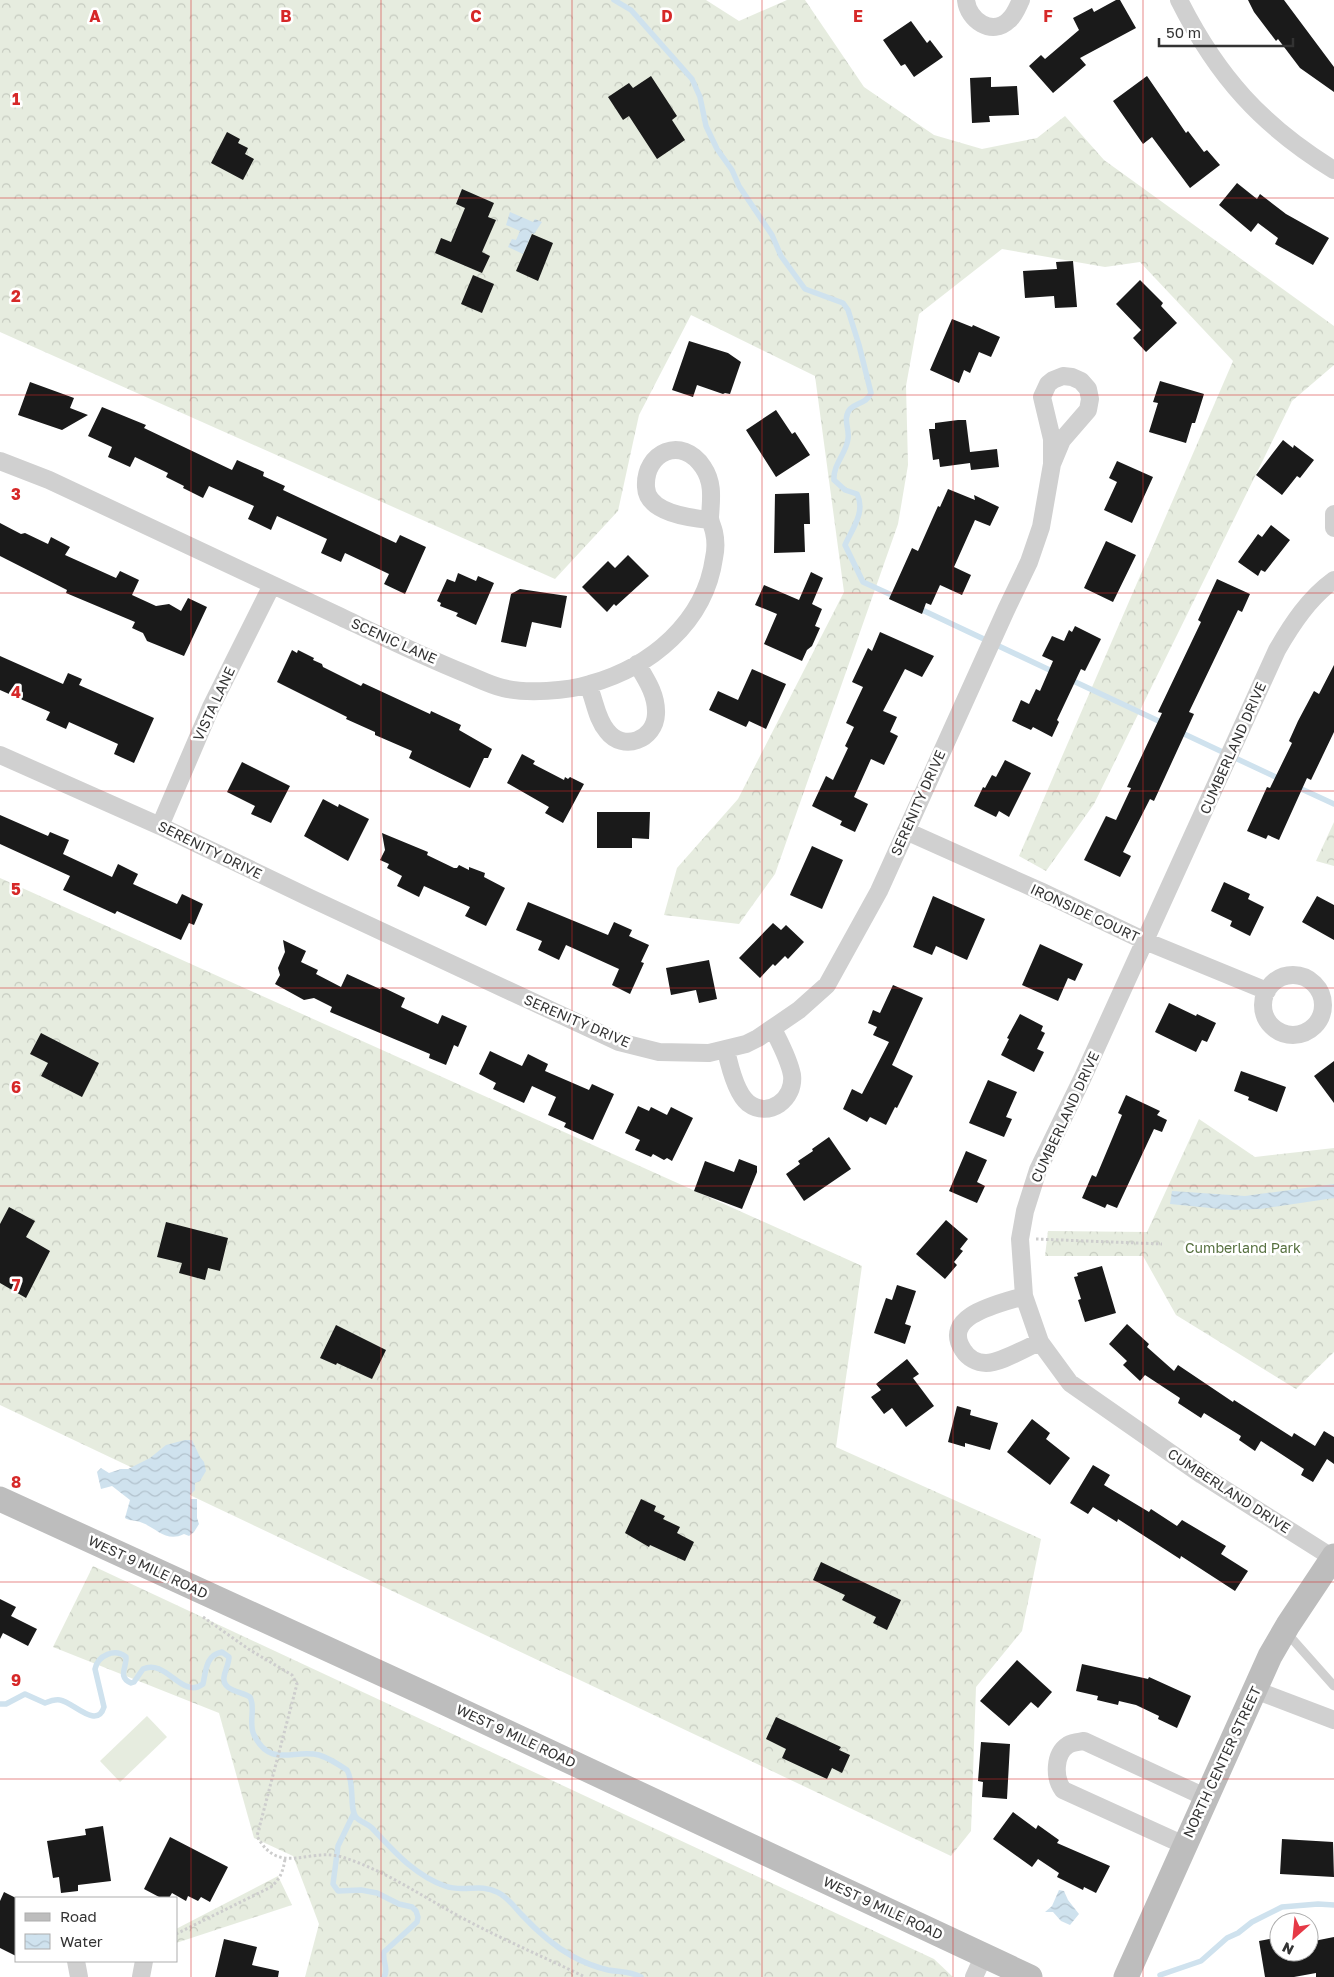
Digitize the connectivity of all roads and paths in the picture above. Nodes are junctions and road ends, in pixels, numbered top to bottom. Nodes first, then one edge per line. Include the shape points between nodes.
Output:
1 (966, 0) edge
2 (1021, 0) edge
3 (1179, 0) edge
4 (1334, 170) edge
5 (0, 461) edge
6 (1052, 464) dead end
7 (1334, 514) edge
8 (710, 520) junction
9 (1334, 528) edge
10 (1334, 580) edge
11 (272, 585) junction
12 (637, 664) junction
13 (588, 685) junction
14 (0, 755) edge
15 (160, 826) junction
16 (906, 830) junction
17 (1145, 941) junction
18 (1267, 991) dead end
19 (773, 1028) junction
20 (726, 1050) junction
21 (1020, 1238) junction
22 (1162, 1244) dead end
23 (1024, 1296) junction
24 (1040, 1342) junction
25 (0, 1499) edge
26 (1333, 1557) edge
27 (200, 1615) dead end
28 (1285, 1630) junction
29 (1334, 1686) edge
30 (1255, 1690) junction
31 (1334, 1720) edge
32 (1205, 1797) junction
33 (1184, 1845) junction
34 (285, 1859) junction
35 (178, 1933) edge
36 (76, 1962) edge
37 (144, 1962) edge
38 (979, 1966) edge
39 (1017, 1974) edge
40 (79, 1977) edge
41 (141, 1977) edge
42 (585, 1977) edge
43 (1126, 1977) edge

1 - 2 street via 974,18 990,27 1010,20
3 - 4 street via 1216,63 1246,101 1300,149
5 - 11 street, SCENIC LANE via 49,480
6 - 16 street, SERENITY DRIVE via 1041,527 1029,562
7 - 9 street
8 - 8 street, SCENIC LANE via 712,493 704,468 684,450 660,455 650,466 645,479 646,493 653,503 668,512
8 - 12 street, SCENIC LANE via 716,542 711,576 702,598 688,622 654,654
10 - 17 street, CUMBERLAND DRIVE via 1303,610 1277,650
11 - 13 street, SCENIC LANE via 503,689 539,691
11 - 15 street, VISTA LANE via 211,707
12 - 13 street, SCENIC LANE
12 - 13 street via 651,689 656,708 654,724 640,740 621,742 607,732
14 - 15 street, SERENITY DRIVE
15 - 20 street, SERENITY DRIVE via 619,1042 659,1052
16 - 17 street, IRONSIDE COURT
16 - 19 street, SERENITY DRIVE via 879,891 827,985
17 - 18 street, IRONSIDE COURT
17 - 21 street, CUMBERLAND DRIVE via 1038,1170
19 - 20 street, SERENITY DRIVE via 746,1044
19 - 20 street via 792,1081 788,1096 776,1106 759,1108 745,1099
21 - 22 path
21 - 23 street, CUMBERLAND DRIVE
23 - 24 street, CUMBERLAND DRIVE
23 - 24 street via 967,1317 959,1331 961,1346 972,1359 986,1363
24 - 26 street, CUMBERLAND DRIVE via 1070,1383 1202,1475
25 - 38 street, WEST 9 MILE ROAD via 439,1700
26 - 28 street, NORTH CENTER STREET
27 - 34 path via 292,1675 297,1684 258,1836 266,1850
28 - 29 lane
28 - 30 street, NORTH CENTER STREET
30 - 31 street
30 - 32 street, NORTH CENTER STREET
32 - 33 street, NORTH CENTER STREET
32 - 33 street via 1084,1741 1066,1746 1058,1759 1056,1775 1063,1790
33 - 43 street, NORTH CENTER STREET
34 - 35 path via 284,1870 271,1888
34 - 42 path via 340,1856 372,1868 469,1921
36 - 40 street
37 - 41 street
38 - 39 street, WEST 9 MILE ROAD

